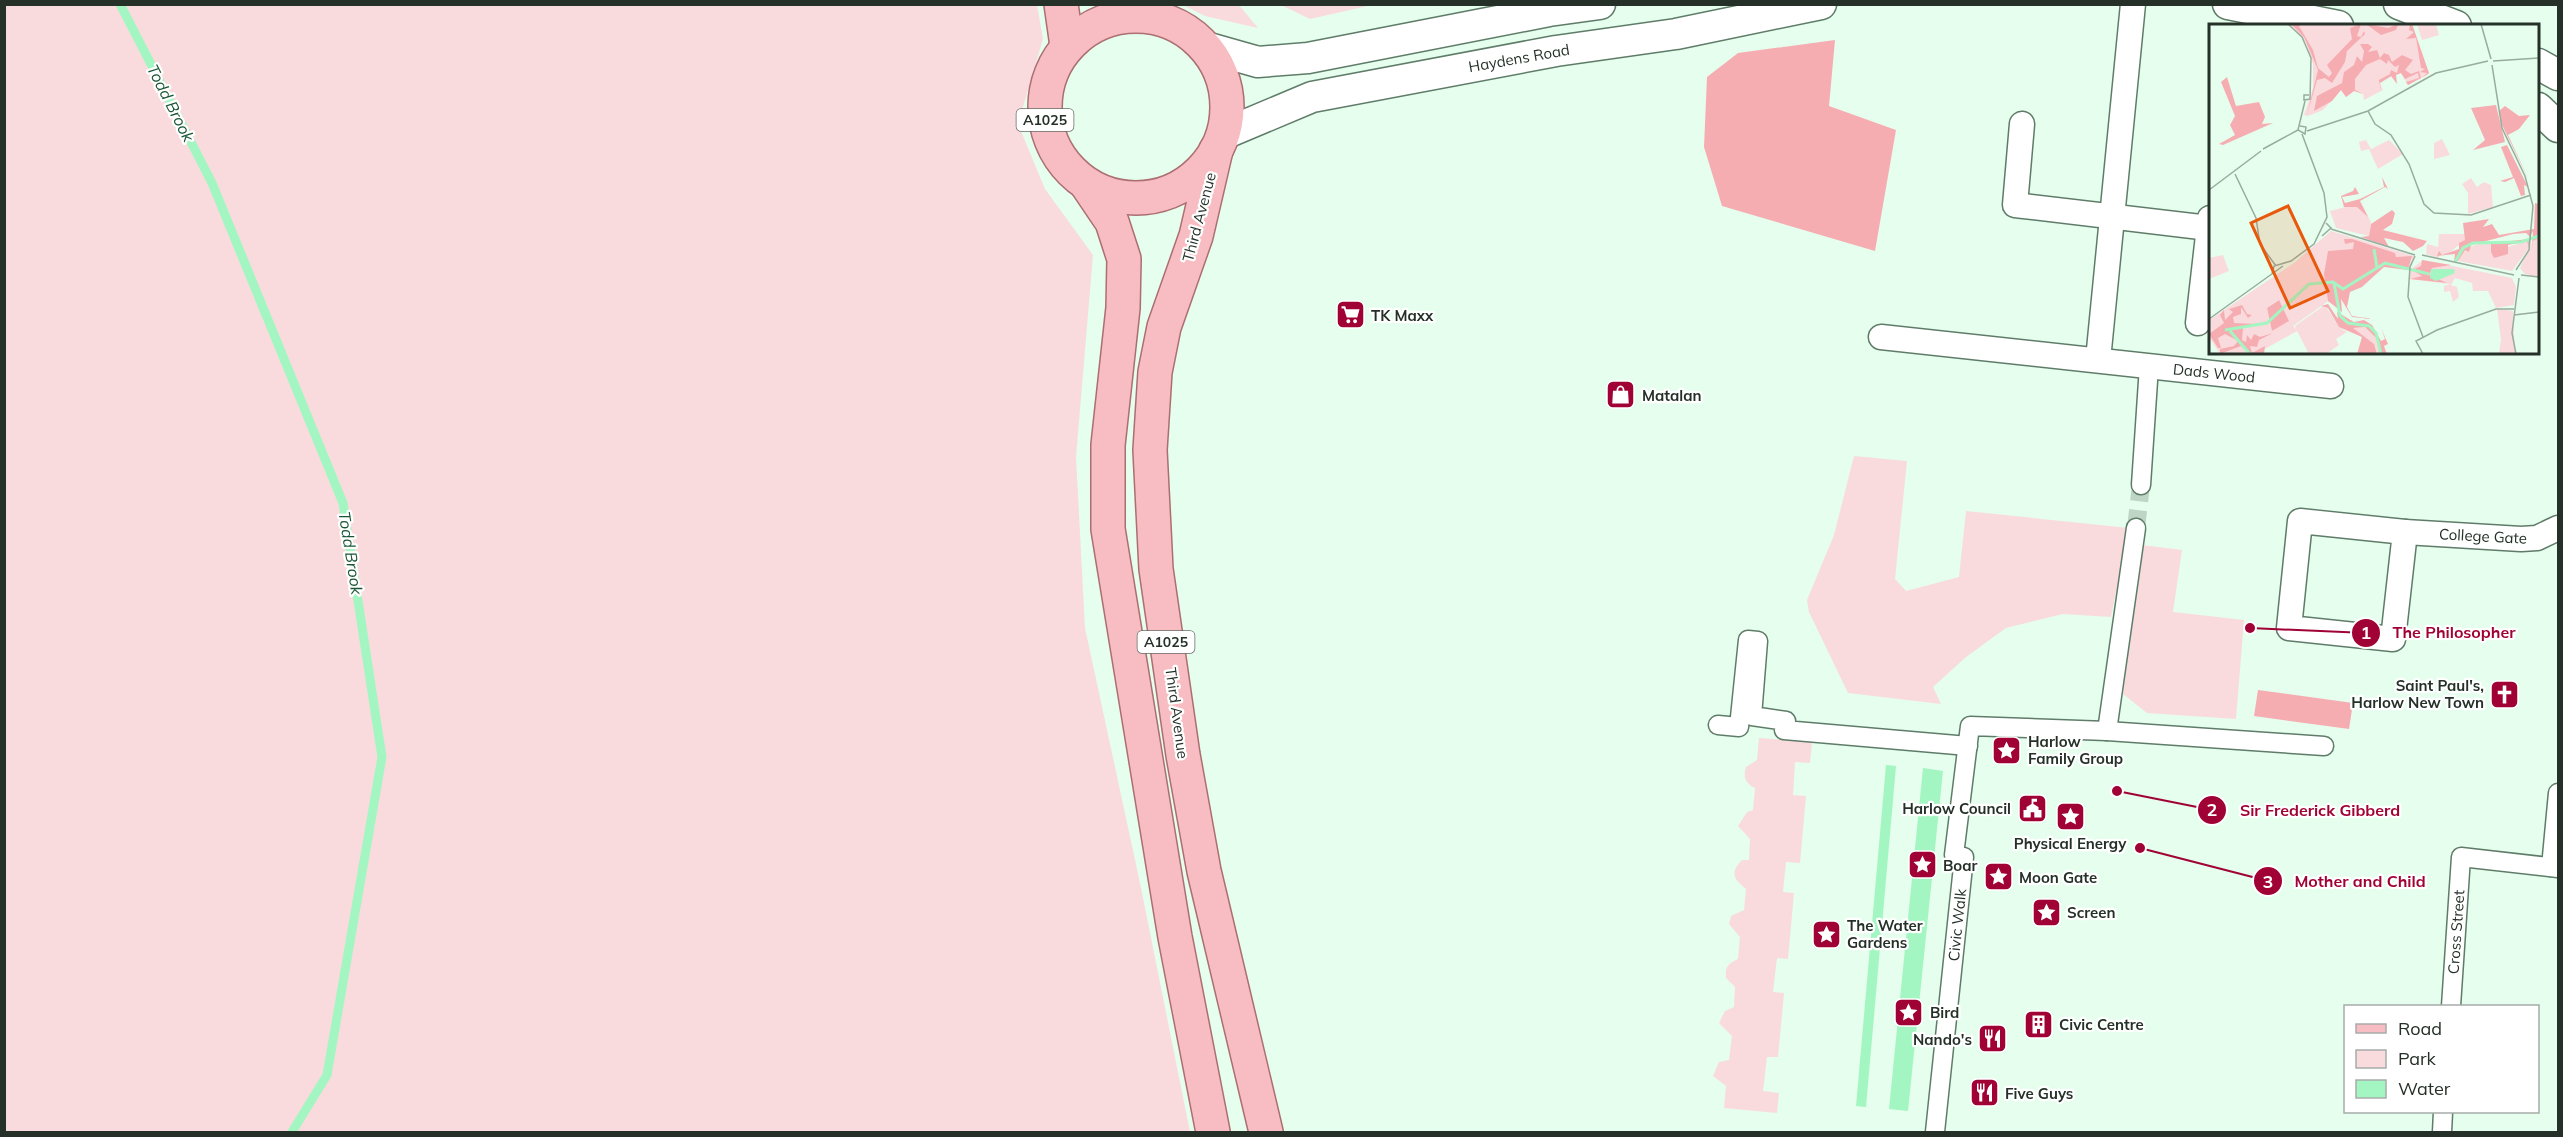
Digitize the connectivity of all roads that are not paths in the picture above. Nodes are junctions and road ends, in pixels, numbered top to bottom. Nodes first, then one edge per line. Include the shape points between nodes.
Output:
1 (1061, 4) edge
2 (1600, 4) edge
3 (1821, 4) edge
4 (2133, 4) edge
5 (2228, 4) edge
6 (2399, 4) edge
7 (1119, 10) edge
8 (2328, 24) edge
9 (2451, 24) edge
10 (1067, 46) junction
11 (1205, 47) junction
12 (2539, 65) edge
13 (2559, 75) edge
14 (2539, 109) edge
15 (2022, 124) dead end
16 (2559, 128) edge
17 (1220, 142) junction
18 (1087, 185) junction
19 (2112, 216) junction
20 (2209, 223) edge
21 (2209, 232) edge
22 (2199, 323) dead end
23 (1881, 337) dead end
24 (2098, 360) junction
25 (2150, 366) junction
26 (2331, 386) dead end
27 (2140, 485) tunnel mouth
28 (2136, 528) tunnel mouth
29 (2559, 528) edge
30 (2404, 532) junction
31 (1718, 725) dead end
32 (2107, 731) junction
33 (1968, 746) junction
34 (2324, 746) dead end
35 (2559, 793) edge
36 (2555, 867) edge
37 (2451, 1005) edge
38 (2443, 1113) edge
39 (1214, 1132) edge
40 (1266, 1132) edge
41 (1935, 1132) edge
42 (2442, 1132) edge

1 - 10 main road
2 - 11 street via 1308,58 1258,62
3 - 17 street, Haydens Road via 1676,34 1556,51 1312,97
4 - 19 street
5 - 8 street
6 - 9 street
7 - 10 main road, A1025 via 1083,31
7 - 11 main road, A1025 via 1155,17 1183,28
10 - 18 main road, A1025 via 1052,68 1045,94 1045,120 1052,146 1067,168
11 - 17 main road, A1025 via 1220,69 1227,94
12 - 13 street
14 - 16 street
15 - 19 street via 2015,205
17 - 18 main road, A1025 via 1198,174 1173,190 1144,198 1115,196
17 - 40 main road, Third Avenue / A1025 via 1196,236 1164,327 1155,372 1150,450 1156,569 1182,755 1202,859
18 - 39 main road, A1025 via 1112,222 1124,259 1123,308 1108,445 1108,529 1174,937
19 - 20 street
19 - 24 street
21 - 22 street
23 - 24 street, Dads Wood
24 - 25 street, Dads Wood
25 - 26 street, Dads Wood
25 - 27 street
28 - 32 street
29 - 30 street, College Gate via 2538,538 2521,539
30 - 30 street, College Gate via 2300,521 2289,628 2393,639
31 - 33 street via 1739,727 1748,639 1758,641 1752,716 1786,721 1784,730
32 - 33 street, Civic Walk via 1971,726
32 - 34 street
33 - 41 street, Civic Walk via 1954,855 1964,857
35 - 36 street
36 - 37 street, Cross Street via 2461,857
38 - 42 street

